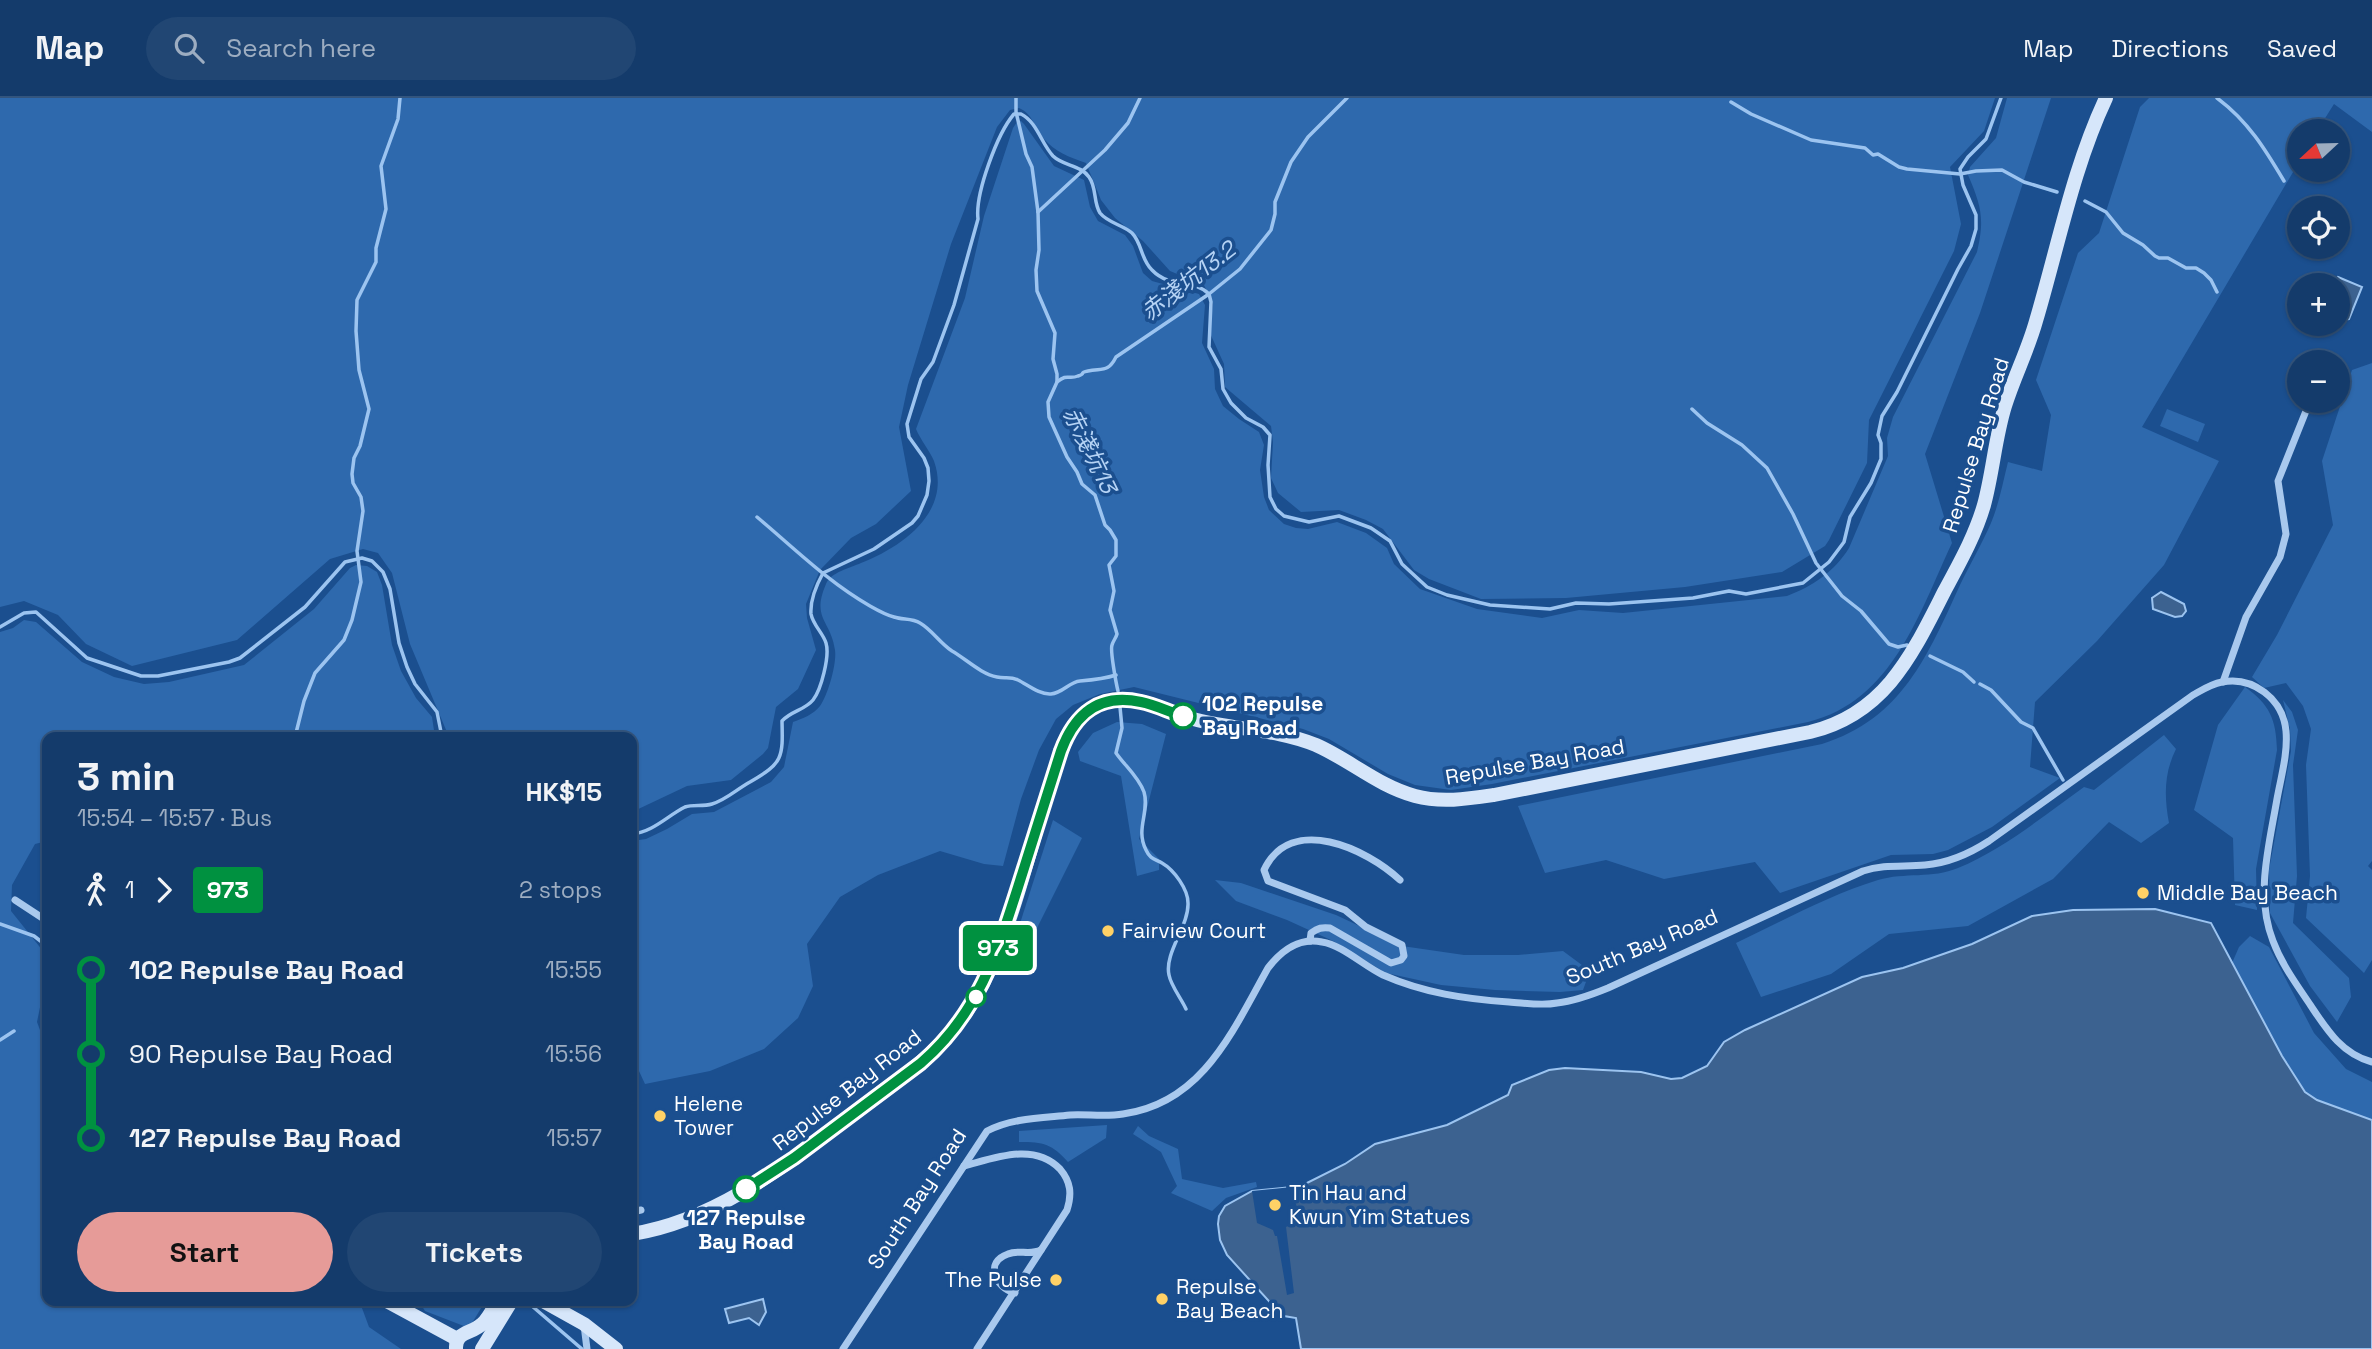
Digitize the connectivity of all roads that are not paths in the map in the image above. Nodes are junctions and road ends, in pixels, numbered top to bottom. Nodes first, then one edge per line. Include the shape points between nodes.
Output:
1 (2106, 98) edge
2 (2305, 413) edge
3 (2223, 682) junction
4 (1401, 880) dead end
5 (15, 900) dead end
6 (42, 918) edge
7 (1310, 941) junction
8 (2372, 1062) edge
9 (964, 1166) junction
10 (641, 1210) dead end
11 (637, 1211) edge
12 (637, 1233) edge
13 (1043, 1249) junction
14 (1015, 1293) junction
15 (396, 1306) edge
16 (497, 1306) edge
17 (506, 1306) edge
18 (550, 1306) edge
19 (495, 1316) junction
20 (584, 1330) junction
21 (460, 1340) edge
22 (482, 1349) edge
23 (587, 1349) edge
24 (616, 1349) edge
25 (843, 1349) edge
26 (976, 1349) edge

1 - 12 main road, Repulse Bay Road via 2082,162 2032,335 2004,408 1976,529 1907,661 1889,686 1866,706 1840,722 1810,732 1451,800 1405,793 1324,749 1284,734 1196,720 1137,701 1101,704 1081,716 1069,731 993,961 972,1004 944,1041 912,1070 759,1182 698,1215
2 - 3 street via 2278,481 2286,534 2280,557 2246,617
3 - 7 street, South Bay Road via 2193,695 1965,855 1938,863 1863,871 1581,998 1539,1004 1436,993 1382,974 1332,944
3 - 8 street via 2244,682 2259,689 2276,703 2285,722 2286,751 2264,880 2273,941 2333,1038
4 - 7 street via 1347,847 1310,841 1282,846 1264,870 1268,881 1345,910 1402,945 1404,956 1391,963 1330,928 1311,933
5 - 6 street
7 - 9 street, South Bay Road via 1278,954 1215,1059 1178,1093 1123,1114 1001,1124 987,1132
9 - 13 street via 1027,1153 1055,1164 1068,1180 1071,1198
9 - 25 street, South Bay Road
10 - 11 street
13 - 14 street
13 - 14 street via 1009,1253 995,1266 998,1284
14 - 26 street
15 - 21 main road
16 - 19 main road
17 - 19 main road
18 - 20 main road
19 - 21 main road
19 - 22 main road
20 - 23 street
20 - 24 main road
21 - 22 main road via 479,1336

